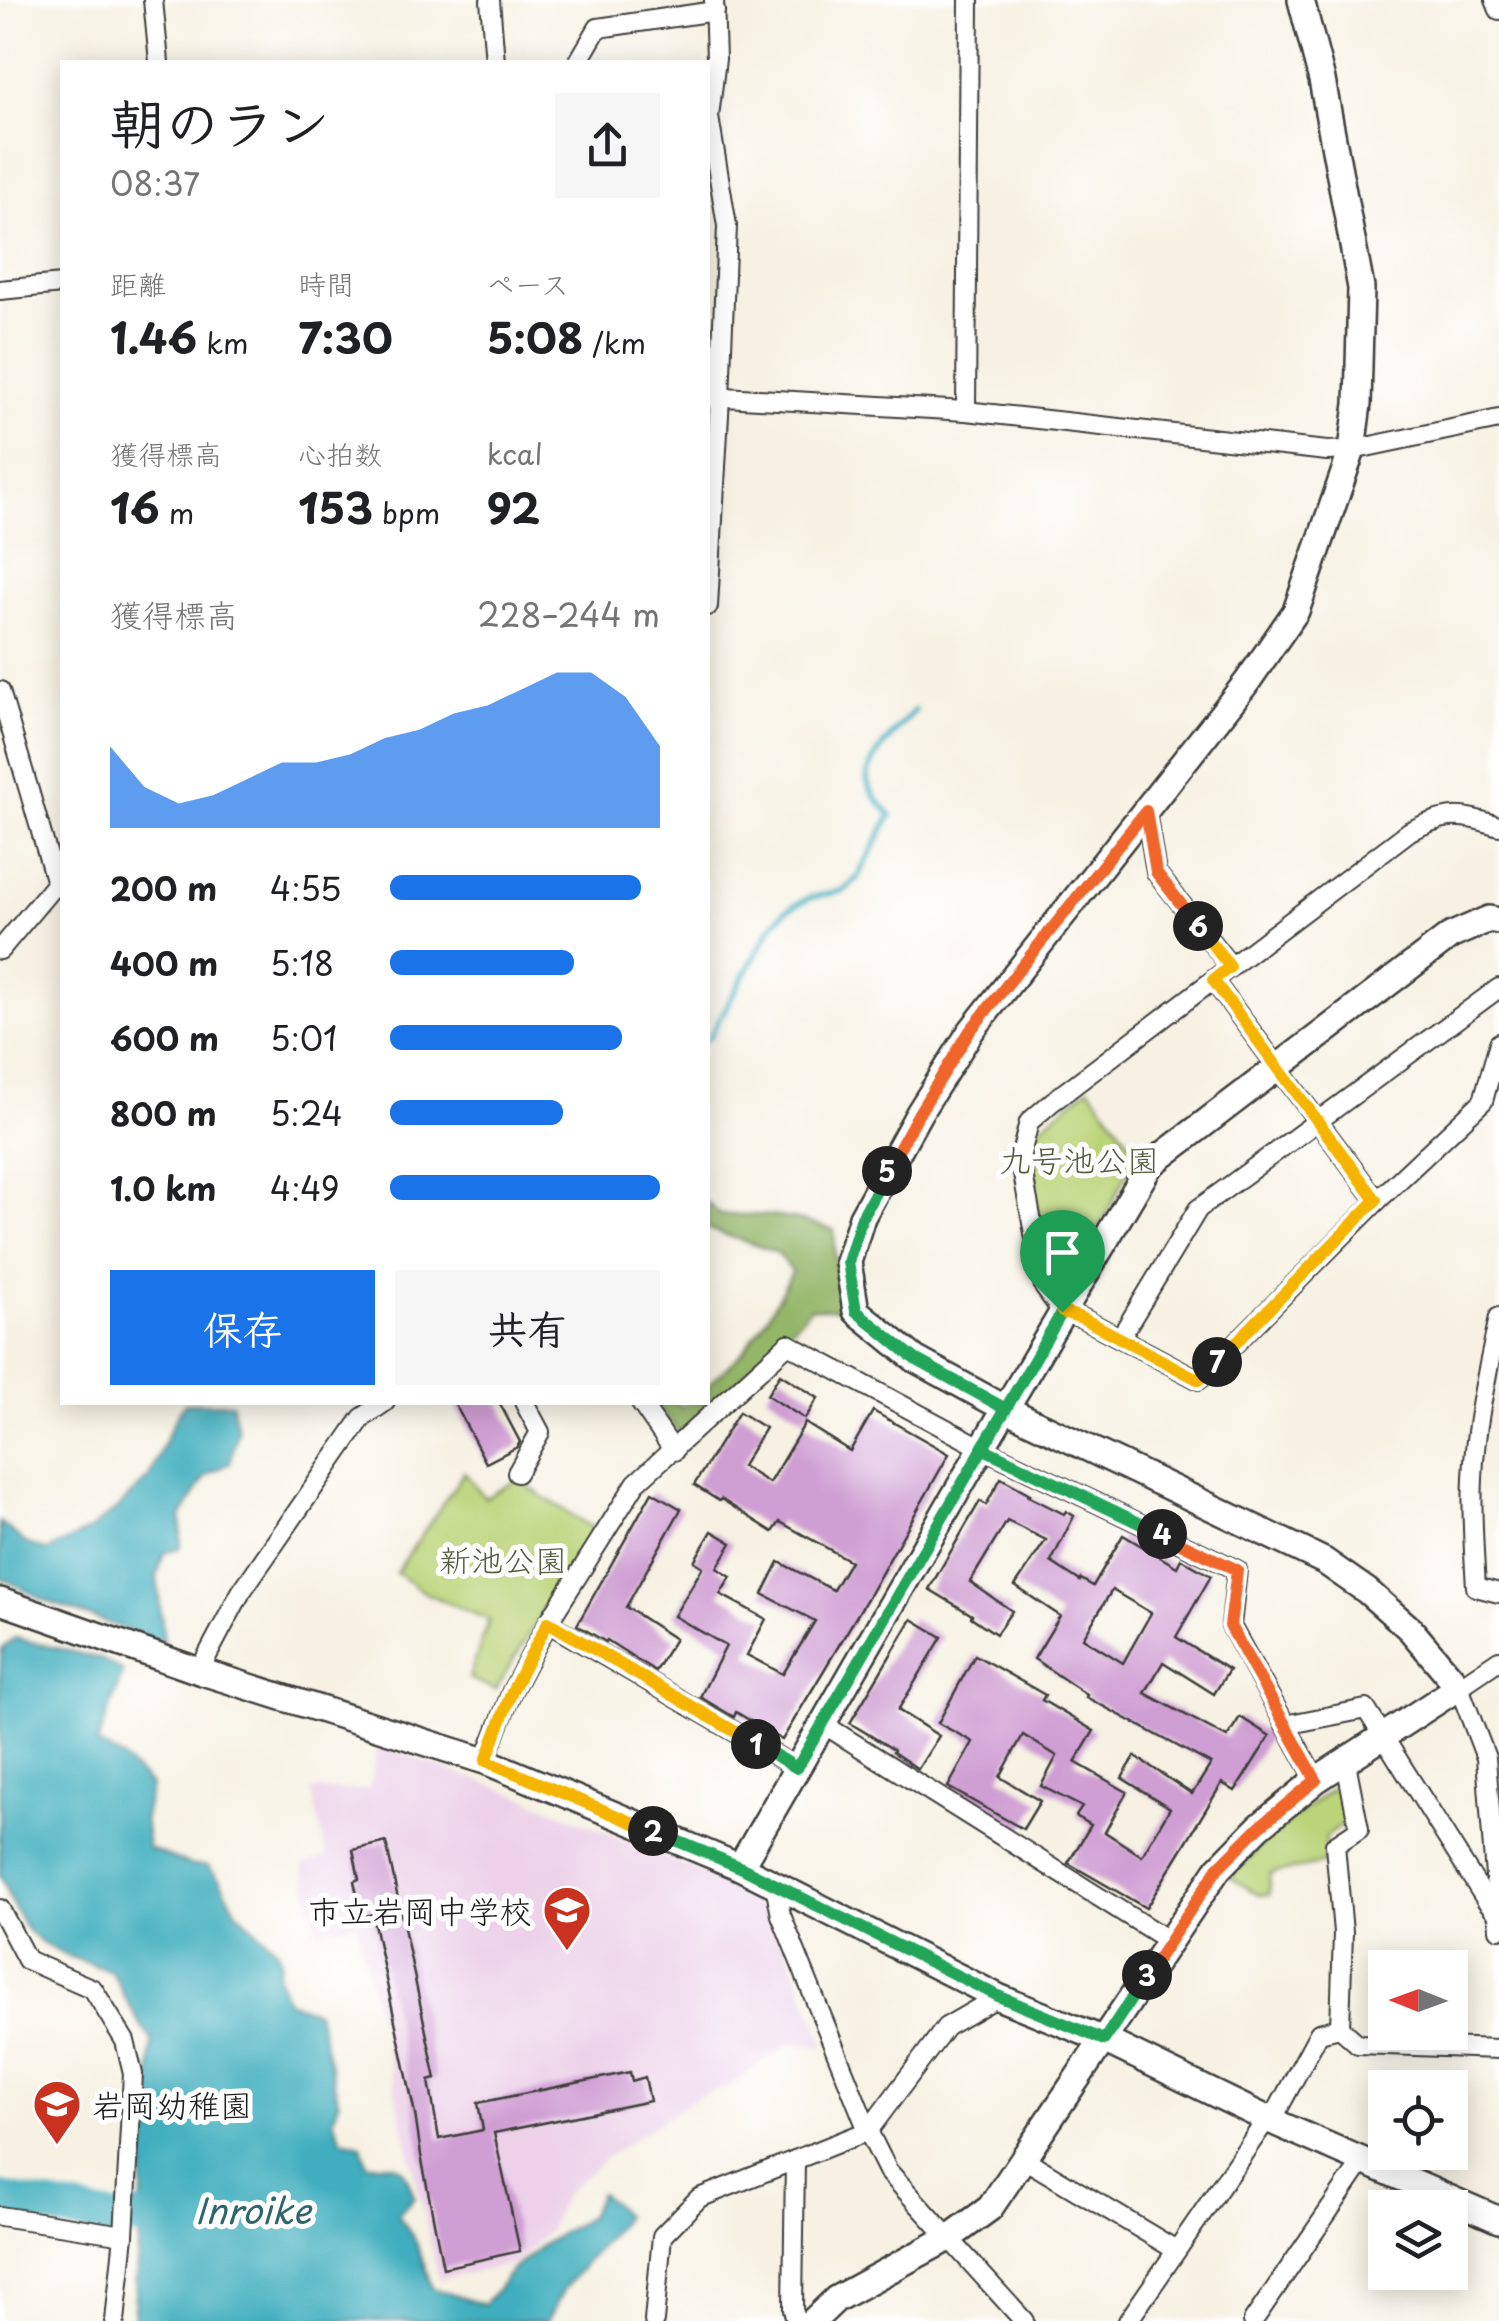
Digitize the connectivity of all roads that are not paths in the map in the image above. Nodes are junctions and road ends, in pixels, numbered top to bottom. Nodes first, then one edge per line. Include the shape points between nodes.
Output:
1 (153, 0) edge
2 (490, 0) edge
3 (970, 0) edge
4 (1300, 0) edge
5 (1495, 0) edge
6 (714, 6) edge
7 (1499, 10) edge
8 (160, 60) edge
9 (495, 60) edge
10 (579, 60) edge
11 (710, 103) edge
12 (710, 129) edge
13 (60, 284) edge
14 (0, 290) edge
15 (714, 396) edge
16 (966, 411) junction
17 (1499, 419) edge
18 (1352, 450) junction
19 (710, 536) edge
20 (0, 692) edge
21 (1146, 811) junction
22 (1499, 826) edge
23 (60, 882) edge
24 (1499, 920) edge
25 (0, 950) edge
26 (1230, 967) junction
27 (1213, 980) junction
28 (1499, 988) edge
29 (1499, 1042) edge
30 (1279, 1066) junction
31 (1317, 1121) junction
32 (1376, 1200) junction
33 (1062, 1312) junction
34 (1499, 1316) edge
35 (1120, 1338) junction
36 (352, 1405) edge
37 (381, 1405) edge
38 (526, 1405) edge
39 (642, 1405) edge
40 (1006, 1409) junction
41 (362, 1418) junction
42 (982, 1448) junction
43 (674, 1451) junction
44 (517, 1472) dead end
45 (1499, 1593) edge
46 (0, 1602) edge
47 (548, 1622) junction
48 (1499, 1660) edge
49 (200, 1671) junction
50 (1459, 1687) junction
51 (823, 1724) junction
52 (1285, 1725) junction
53 (1384, 1737) junction
54 (486, 1761) junction
55 (1346, 1762) junction
56 (797, 1768) junction
57 (1316, 1780) junction
58 (740, 1867) junction
59 (775, 1886) junction
60 (0, 1910) edge
61 (1498, 1914) edge
62 (1499, 1929) edge
63 (1168, 1941) junction
64 (998, 1996) junction
65 (1340, 2028) junction
66 (1104, 2040) junction
67 (1499, 2049) edge
68 (1267, 2118) junction
69 (868, 2131) junction
70 (1024, 2159) junction
71 (795, 2160) junction
72 (1363, 2161) junction
73 (0, 2216) edge
74 (1499, 2220) edge
75 (124, 2235) junction
76 (950, 2237) junction
77 (1176, 2250) junction
78 (1255, 2320) edge
79 (115, 2321) edge
80 (654, 2321) edge
81 (796, 2321) edge
82 (814, 2321) edge
83 (1024, 2321) edge
84 (1128, 2321) edge

1 - 8 street
2 - 9 street
3 - 16 street
4 - 18 street via 1362,288
5 - 7 street
6 - 10 street via 598,28
6 - 11 street
12 - 15 street via 727,226
13 - 14 street
15 - 16 street
15 - 19 street
16 - 18 street
17 - 18 street
18 - 21 street via 1296,611
20 - 23 street
21 - 26 street via 1156,872
21 - 40 street via 970,1031 862,1217 848,1262 856,1311 915,1359
22 - 26 street via 1463,815 1410,831
23 - 25 street
24 - 30 street via 1450,936
26 - 27 street
27 - 30 street
27 - 33 street via 1029,1122 1020,1158 1044,1287
28 - 31 street
29 - 32 street via 1482,1101
30 - 31 street
30 - 33 street via 1150,1165
31 - 32 street
31 - 35 street via 1198,1208
32 - 35 street via 1199,1380
33 - 35 street
33 - 40 street
34 - 45 street via 1480,1413 1472,1522 1476,1587
36 - 41 street
37 - 41 street
38 - 44 street via 540,1432
39 - 43 street
40 - 42 street
40 - 50 street via 1324,1561 1410,1630
41 - 49 street via 241,1592
42 - 43 street via 788,1344
42 - 51 street
42 - 52 street via 1237,1570 1230,1626
43 - 47 street via 636,1484
46 - 49 street
47 - 54 street
47 - 56 street
48 - 50 street
49 - 54 street
50 - 53 street
50 - 61 street via 1486,1758
51 - 56 street
51 - 63 street
52 - 53 street via 1366,1709
52 - 57 street
53 - 55 street
53 - 61 street
54 - 58 street
55 - 57 street
55 - 65 street via 1360,1829 1335,1845 1343,1932
56 - 58 street
57 - 63 street via 1218,1868
58 - 59 street
59 - 64 street
59 - 69 street
60 - 75 street via 27,1960 93,1989 125,2041 133,2074
61 - 62 street
63 - 66 street
64 - 66 street
64 - 69 street via 946,2027
65 - 67 street via 1358,2044
65 - 68 street via 1319,2033
66 - 68 street
66 - 70 street
68 - 72 street
68 - 77 street
69 - 71 street
69 - 76 street via 888,2172
70 - 76 street via 990,2208
70 - 77 street
71 - 80 street via 699,2198 662,2236
71 - 81 street
72 - 74 street
72 - 78 street
73 - 75 street
75 - 79 street
76 - 82 street via 836,2299
76 - 83 street
77 - 84 street

